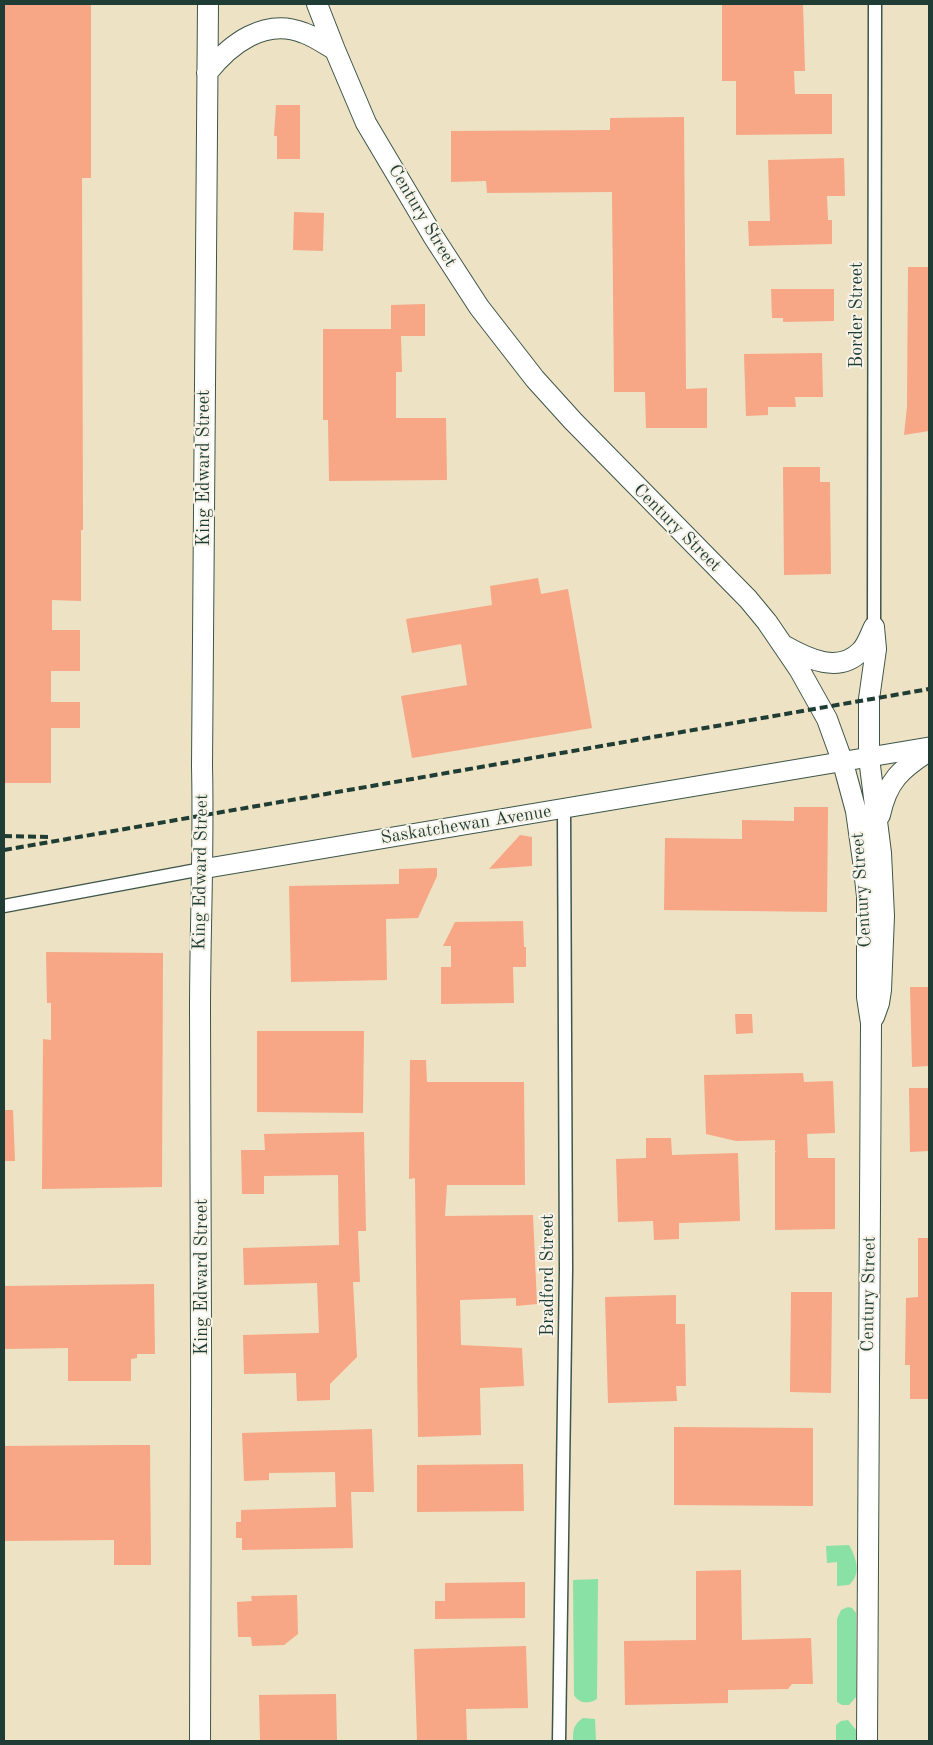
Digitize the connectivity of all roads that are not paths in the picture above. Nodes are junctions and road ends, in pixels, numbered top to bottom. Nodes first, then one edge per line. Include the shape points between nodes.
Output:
1 (208, 4) edge
2 (317, 4) edge
3 (875, 4) edge
4 (334, 50) junction
5 (207, 73) junction
6 (874, 627) junction
7 (784, 646) junction
8 (929, 749) edge
9 (869, 758) junction
10 (843, 763) junction
11 (564, 809) junction
12 (878, 827) junction
13 (202, 869) junction
14 (4, 906) edge
15 (871, 1023) junction
16 (200, 1741) edge
17 (559, 1741) edge
18 (867, 1741) edge

1 - 5 main road, King Edward Street
2 - 4 main road, Century Street
3 - 6 street, Border Street
4 - 5 main road via 304,33 272,29 254,33 237,42
4 - 7 main road, Century Street via 366,123 449,263 496,331 587,436 748,599
5 - 13 main road, King Edward Street
6 - 7 main road via 861,652 840,662 814,660
6 - 9 main road via 876,649 870,699
7 - 10 main road, Century Street via 821,707
8 - 9 street, Saskatchewan Avenue
8 - 12 main road via 892,781 885,795
9 - 10 street, Saskatchewan Avenue
9 - 12 main road
10 - 11 street, Saskatchewan Avenue
10 - 15 main road, Century Street via 856,811 864,861 867,997
11 - 13 street, Saskatchewan Avenue
11 - 17 street, Bradford Street via 566,1269
12 - 15 main road via 883,880 883,966 879,1003
13 - 14 street, Saskatchewan Avenue
13 - 16 main road, King Edward Street
15 - 18 main road, Century Street

